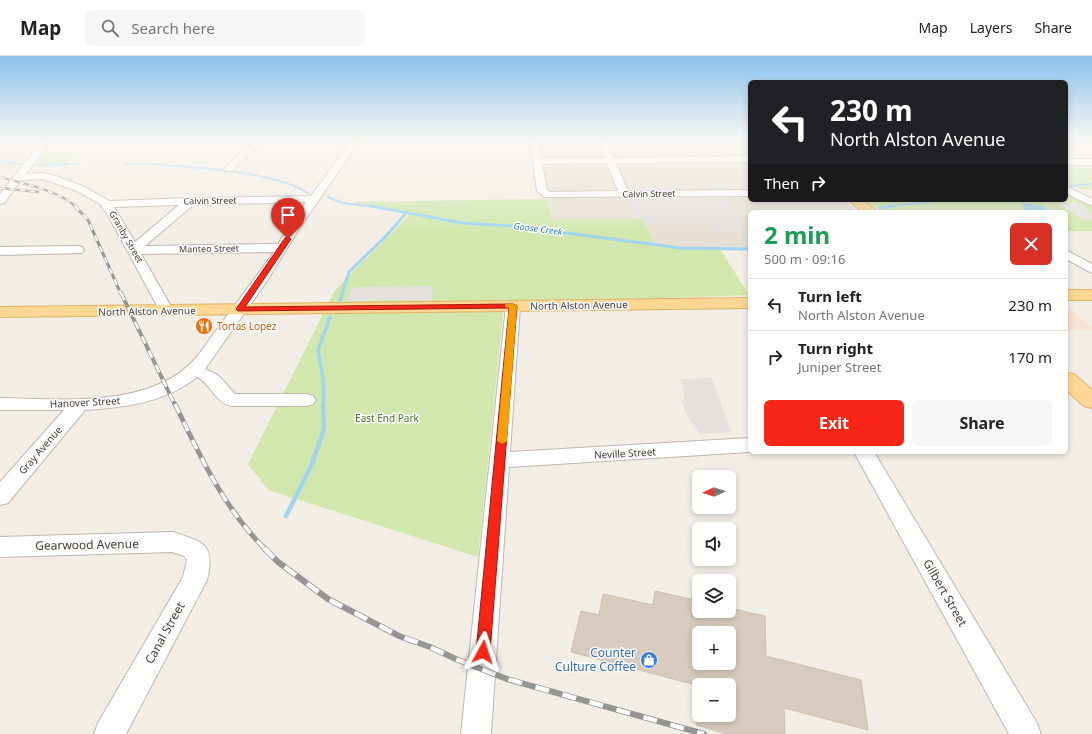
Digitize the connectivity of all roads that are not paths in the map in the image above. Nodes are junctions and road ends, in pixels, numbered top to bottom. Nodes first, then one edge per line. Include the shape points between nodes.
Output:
1 (23, 172) edge
2 (333, 172) edge
3 (539, 172) edge
4 (615, 172) edge
5 (19, 177) junction
6 (1068, 190) edge
7 (748, 193) edge
8 (624, 194) junction
9 (314, 199) junction
10 (0, 201) edge
11 (191, 201) junction
12 (858, 202) edge
13 (1092, 203) edge
14 (106, 205) junction
15 (868, 210) edge
16 (282, 248) junction
17 (78, 250) dead end
18 (135, 250) junction
19 (0, 251) edge
20 (1068, 255) edge
21 (1092, 270) edge
22 (1068, 295) edge
23 (1092, 295) edge
24 (1068, 302) edge
25 (1092, 302) edge
26 (748, 303) edge
27 (513, 306) junction
28 (240, 309) junction
29 (166, 310) junction
30 (0, 312) edge
31 (194, 371) junction
32 (1068, 381) edge
33 (308, 400) dead end
34 (1092, 401) edge
35 (0, 404) edge
36 (80, 404) junction
37 (748, 445) edge
38 (865, 454) edge
39 (501, 460) junction
40 (0, 497) edge
41 (173, 542) joint
42 (0, 547) edge
43 (109, 734) edge
44 (476, 734) edge
45 (1026, 734) edge

1 - 5 street
2 - 9 street, Hanover Street
3 - 8 street, Calvin Street via 542,191 548,195
4 - 8 street
5 - 10 street
5 - 14 street, Granby Street via 52,178 81,189
6 - 13 street
7 - 8 street, Calvin Street
9 - 11 street, Calvin Street
9 - 16 street, Hanover Street
11 - 14 street, Calvin Street via 124,202
11 - 18 street
12 - 15 main road
14 - 18 street, Granby Street
16 - 18 street, Manteo Street
16 - 28 street, Hanover Street
17 - 19 street
18 - 29 street, Granby Street
20 - 21 street
22 - 23 main road
24 - 25 main road
26 - 27 main road, North Alston Avenue
27 - 28 main road, North Alston Avenue
27 - 39 street
28 - 29 main road, North Alston Avenue
28 - 31 street, Hanover Street
29 - 30 main road, North Alston Avenue
31 - 33 street via 213,379 223,395 231,400
31 - 36 street, Hanover Street via 168,388 125,400
32 - 34 main road
35 - 36 street, Hanover Street
36 - 40 street, Gray Avenue
37 - 39 street, Neville Street
38 - 45 street, Gilbert Street
39 - 44 street
41 - 42 street, Gearwood Avenue
41 - 43 street, Canal Street via 192,549 199,557 195,580

